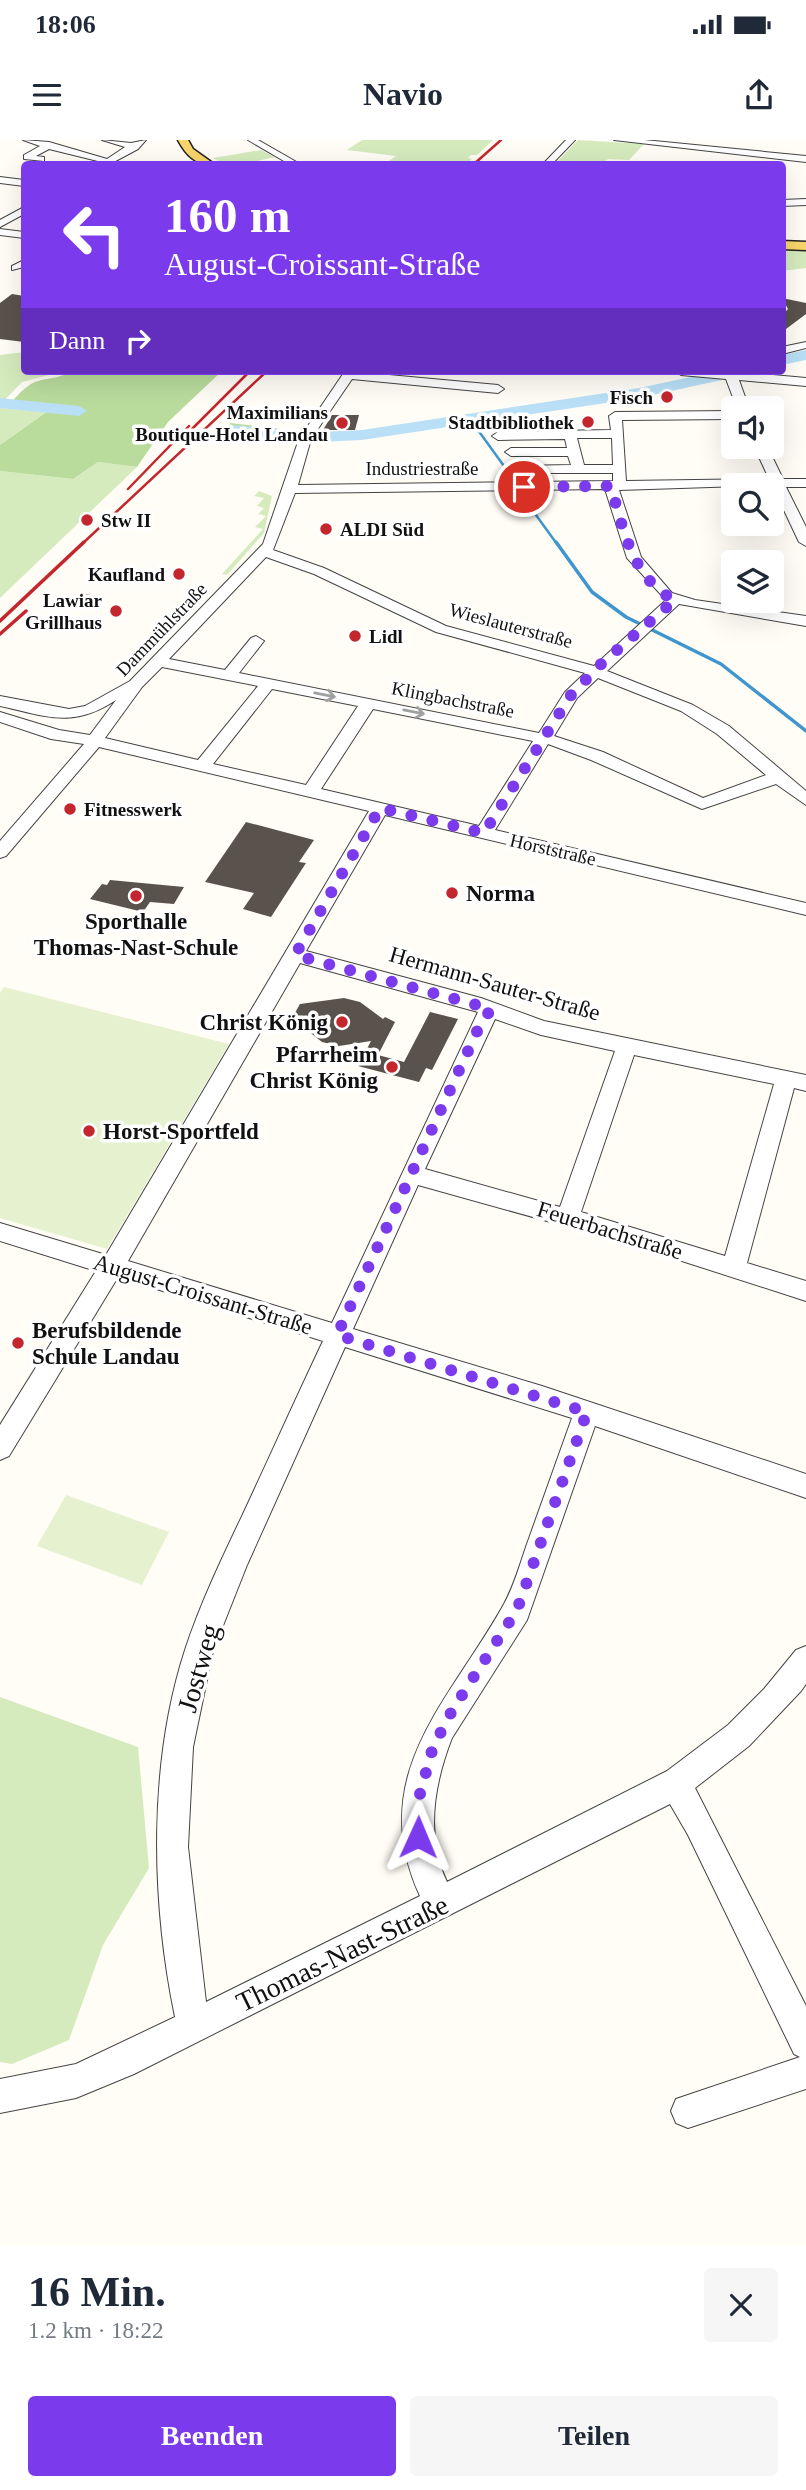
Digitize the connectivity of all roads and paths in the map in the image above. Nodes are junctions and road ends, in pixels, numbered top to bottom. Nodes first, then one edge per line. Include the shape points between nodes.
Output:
1 (27, 140) edge
2 (106, 140) edge
3 (183, 140) edge
4 (253, 140) edge
5 (571, 140) edge
6 (618, 140) edge
7 (138, 143) edge
8 (49, 145) junction
9 (701, 148) edge
10 (762, 151) junction
11 (41, 159) dead end
12 (806, 159) edge
13 (101, 161) edge
14 (110, 161) edge
15 (203, 161) edge
16 (290, 161) edge
17 (550, 161) edge
18 (755, 161) edge
19 (0, 180) edge
20 (20, 182) edge
21 (0, 191) edge
22 (806, 202) edge
23 (786, 203) edge
24 (21, 212) edge
25 (0, 224) edge
26 (0, 232) edge
27 (21, 235) edge
28 (786, 246) edge
29 (806, 246) edge
30 (806, 334) edge
31 (806, 344) edge
32 (786, 350) edge
33 (348, 375) edge
34 (360, 375) edge
35 (730, 375) edge
36 (740, 375) edge
37 (806, 382) edge
38 (498, 389) dead end
39 (738, 396) edge
40 (721, 415) edge
41 (618, 434) junction
42 (570, 435) junction
43 (498, 436) dead end
44 (574, 452) junction
45 (511, 453) dead end
46 (619, 469) junction
47 (516, 470) dead end
48 (578, 470) junction
49 (806, 483) edge
50 (784, 484) edge
51 (721, 485) edge
52 (616, 486) junction
53 (289, 489) junction
54 (784, 495) edge
55 (806, 542) edge
56 (264, 552) junction
57 (675, 600) junction
58 (806, 621) edge
59 (257, 641) dead end
60 (157, 661) junction
61 (595, 670) junction
62 (228, 676) junction
63 (136, 684) junction
64 (268, 684) junction
65 (0, 701) edge
66 (120, 704) junction
67 (368, 704) junction
68 (0, 709) edge
69 (0, 717) edge
70 (21, 718) junction
71 (61, 724) junction
72 (542, 737) junction
73 (95, 741) junction
74 (201, 767) junction
75 (778, 777) junction
76 (310, 792) junction
77 (806, 800) edge
78 (380, 808) junction
79 (484, 833) junction
80 (0, 852) edge
81 (806, 909) edge
82 (295, 955) junction
83 (491, 1009) junction
84 (627, 1046) junction
85 (796, 1081) edge
86 (411, 1174) junction
87 (568, 1217) junction
88 (0, 1233) edge
89 (112, 1266) junction
90 (734, 1267) junction
91 (806, 1291) edge
92 (337, 1335) junction
93 (587, 1412) junction
94 (0, 1448) edge
95 (806, 1486) edge
96 (806, 1660) edge
97 (675, 1784) junction
98 (441, 1905) junction
99 (194, 2026) junction
100 (806, 2042) edge
101 (806, 2072) edge
102 (0, 2096) edge
103 (688, 2111) dead end

1 - 8 street
2 - 7 street
3 - 15 main road
4 - 16 street
5 - 17 street
6 - 9 street
7 - 14 street
8 - 11 street via 23,157
8 - 13 street
9 - 10 street
10 - 12 street
10 - 18 street
19 - 20 street
20 - 21 street
22 - 23 street
24 - 25 street
26 - 27 street
28 - 29 main road
30 - 31 street
31 - 32 street
33 - 53 street, Dammühlstraße via 309,430
34 - 38 street
35 - 39 street
36 - 37 street
40 - 41 street via 615,416
41 - 42 street
41 - 46 street
42 - 43 street
42 - 44 street
44 - 45 street
44 - 48 street
46 - 48 street
46 - 52 street
47 - 48 street
49 - 50 street, Industriestraße
51 - 52 street, Industriestraße
52 - 53 street, Industriestraße
52 - 57 street via 634,558 661,593
53 - 56 street, Dammühlstraße via 278,527
54 - 55 street
56 - 60 street, Dammühlstraße
56 - 61 street, Wieslauterstraße via 319,571 441,629
57 - 58 street
57 - 61 street
59 - 62 street
60 - 62 street, Klingbachstraße
60 - 63 street, Dammühlstraße
61 - 72 street
61 - 75 street, Wieslauterstraße via 700,715
62 - 64 street, Klingbachstraße
63 - 65 street via 76,714
63 - 66 street, Dammühlstraße
64 -> 67 street, Klingbachstraße
64 - 74 street
66 - 71 street via 91,719
66 - 73 street, Dammühlstraße
67 -> 72 street, Klingbachstraße
67 - 76 street
68 - 70 street, Horststraße
69 - 70 street, Horststraße
70 - 71 street, Horststraße
70 - 73 street, Horststraße via 57,735
71 - 73 street, Horststraße
72 - 75 street, Klingbachstraße via 597,755 702,804
72 - 79 street
73 - 74 street, Horststraße
73 - 80 street, Dammühlstraße
74 - 76 street, Horststraße
75 - 77 street, Wieslauterstraße
76 - 78 street, Horststraße
78 - 79 street, Horststraße
78 - 82 street
79 - 81 street, Horststraße
82 - 83 street, Hermann-Sauter-Straße
82 - 89 street
83 - 84 street, Hermann-Sauter-Straße via 541,1028
83 - 86 street, Jostweg
84 - 85 street, Hermann-Sauter-Straße
84 - 87 street
85 - 90 street
86 - 87 street, Feuerbachstraße
86 - 92 street, Jostweg
87 - 90 street, Feuerbachstraße
88 - 89 street, August-Croissant-Straße
89 - 92 street, August-Croissant-Straße
89 - 94 street
90 - 91 street, Feuerbachstraße
92 - 93 street, August-Croissant-Straße
92 - 99 street, Jostweg via 219,1597 199,1651 182,1721 172,1847
93 - 95 street, August-Croissant-Straße
93 - 98 street via 517,1610 441,1728 428,1760 418,1809 418,1837 425,1869
96 - 97 street, Thomas-Nast-Straße via 728,1745
97 - 98 street, Thomas-Nast-Straße
97 - 100 street
98 - 99 street, Thomas-Nast-Straße
99 - 102 street, Thomas-Nast-Straße via 76,2081
101 - 103 street

